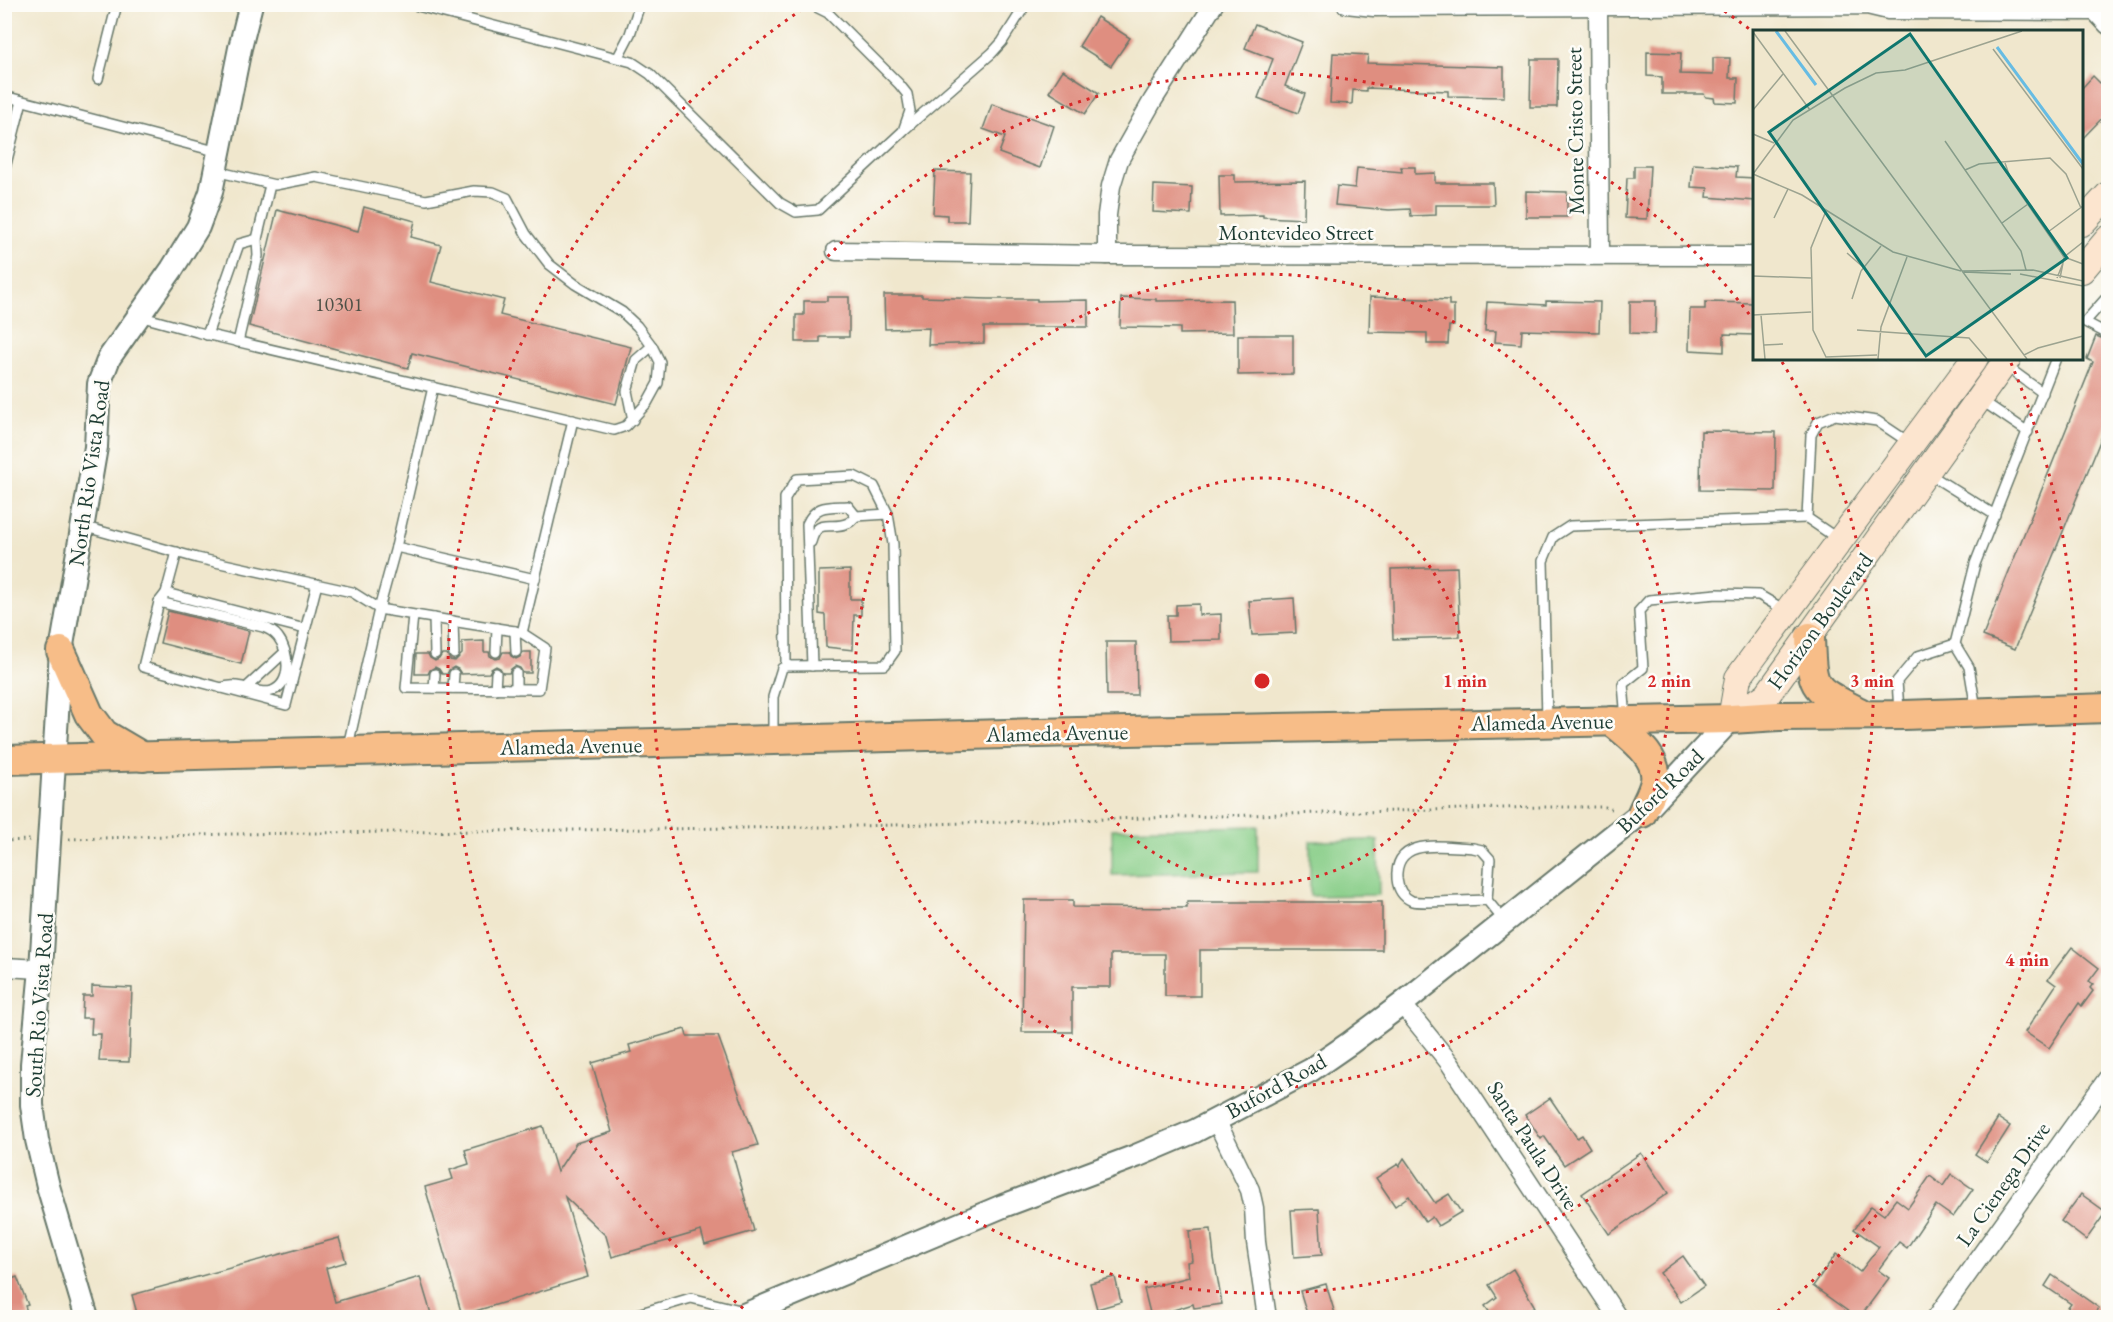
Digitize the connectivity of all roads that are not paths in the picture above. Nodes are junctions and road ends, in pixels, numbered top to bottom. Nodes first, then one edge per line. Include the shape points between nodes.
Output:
1 (117, 4) edge
2 (251, 4) edge
3 (410, 4) edge
4 (639, 4) edge
5 (810, 4) edge
6 (1026, 4) edge
7 (1214, 4) edge
8 (1346, 4) edge
9 (1868, 5) edge
10 (1598, 7) junction
11 (2098, 7) edge
12 (2109, 25) edge
13 (618, 57) junction
14 (98, 79) dead end
15 (4, 96) edge
16 (22, 101) junction
17 (903, 130) junction
18 (217, 161) junction
19 (4, 172) edge
20 (270, 185) junction
21 (2109, 195) edge
22 (2083, 222) edge
23 (257, 239) junction
24 (836, 251) dead end
25 (1107, 255) junction
26 (1600, 255) junction
27 (1753, 256) edge
28 (2109, 296) edge
29 (139, 316) junction
30 (2083, 324) edge
31 (2109, 334) edge
32 (207, 335) junction
33 (238, 342) junction
34 (652, 346) junction
35 (1974, 360) edge
36 (2055, 360) edge
37 (2006, 361) edge
38 (433, 387) junction
39 (2043, 393) junction
40 (1979, 399) junction
41 (573, 420) junction
42 (633, 420) junction
43 (2028, 432) junction
44 (1912, 444) junction
45 (1927, 473) junction
46 (888, 514) junction
47 (1995, 515) junction
48 (856, 516) junction
49 (1807, 518) junction
50 (82, 526) junction
51 (1841, 541) junction
52 (396, 547) junction
53 (809, 548) junction
54 (177, 552) junction
55 (535, 579) junction
56 (317, 584) junction
57 (166, 593) junction
58 (159, 602) junction
59 (380, 609) junction
60 (1788, 612) junction
61 (414, 615) junction
62 (434, 618) junction
63 (453, 621) junction
64 (496, 628) junction
65 (305, 629) junction
66 (519, 632) junction
67 (1810, 637) junction
68 (1955, 644) junction
69 (61, 651) junction
70 (285, 652) junction
71 (496, 652) dead end
72 (516, 652) dead end
73 (435, 654) dead end
74 (454, 654) dead end
75 (786, 666) junction
76 (812, 666) junction
77 (496, 673) dead end
78 (516, 673) dead end
79 (435, 674) dead end
80 (454, 674) dead end
81 (247, 687) junction
82 (221, 688) junction
83 (434, 688) junction
84 (453, 688) junction
85 (495, 689) junction
86 (516, 689) junction
87 (2109, 708) edge
88 (1977, 712) junction
89 (1865, 715) junction
90 (1899, 715) junction
91 (1731, 719) junction
92 (1619, 721) junction
93 (1547, 722) junction
94 (773, 741) junction
95 (347, 752) junction
96 (143, 757) junction
97 (56, 759) junction
98 (4, 760) edge
99 (1638, 816) junction
100 (1487, 900) junction
101 (1505, 922) junction
102 (4, 967) edge
103 (41, 969) junction
104 (1402, 1004) junction
105 (2109, 1078) edge
106 (1216, 1120) junction
107 (746, 1316) edge
108 (87, 1317) edge
109 (624, 1317) edge
110 (1267, 1317) edge
111 (1618, 1317) edge
112 (1936, 1317) edge

1 - 14 lane
2 - 18 street, North Rio Vista Road
3 - 13 lane
4 - 13 lane
5 - 17 lane via 828,13 907,94 910,111
6 - 17 lane via 1002,42
7 - 25 street via 1119,160 1107,215
8 - 10 street
9 - 10 street
9 - 11 street via 1888,10
10 - 26 street, Monte Cristo Street
11 - 12 street
13 - 17 lane via 650,74 780,202 796,212 818,210
15 - 16 lane
16 - 18 lane
16 - 19 lane
18 - 20 lane
18 - 29 street, North Rio Vista Road via 198,227
20 - 23 lane
20 - 34 lane via 316,177 426,200 474,191 493,192 507,198 526,234 549,264 622,312
21 - 22 main road
23 - 32 lane via 239,244
23 - 33 lane via 258,256
24 - 25 street, Montevideo Street
25 - 26 street, Montevideo Street
26 - 27 street, Montevideo Street
28 - 30 lane
29 - 32 lane
29 - 50 street, North Rio Vista Road via 109,358 99,384 96,447
30 - 31 lane
32 - 33 lane
33 - 38 lane
34 - 42 lane via 636,360 627,391
34 - 42 lane via 660,362 658,383
35 - 44 main road, Horizon Boulevard
36 - 39 lane
37 - 39 lane
37 - 40 main road, Horizon Boulevard
38 - 41 lane
38 - 52 lane
39 - 43 lane
40 - 43 lane
40 - 45 main road, Horizon Boulevard
41 - 42 lane via 615,429
41 - 55 lane
43 - 47 lane
44 - 49 lane via 1877,421 1835,415 1818,422 1810,435
44 - 51 main road, Horizon Boulevard
45 - 47 lane
45 - 67 main road, Horizon Boulevard
46 - 48 lane
46 - 75 lane via 874,486 854,476 797,479 785,498
46 - 76 lane via 893,544 895,651 885,665
47 - 68 lane via 1975,564
48 - 53 lane via 848,523 815,530
48 - 53 lane via 848,506 822,508 812,514 807,524
49 - 51 lane
49 - 93 lane via 1570,526 1553,537 1543,561
50 - 54 lane
50 - 69 street, North Rio Vista Road
51 - 60 main road, Horizon Boulevard
52 - 55 lane
52 - 59 lane
53 - 76 lane
54 - 56 lane
54 - 57 lane
55 - 66 lane
56 - 59 lane via 352,592
56 - 65 lane
57 - 58 lane
57 - 65 lane
58 - 70 lane via 263,627 273,631
58 - 82 lane via 143,667
59 - 61 lane
59 - 95 lane
60 - 91 main road, Horizon Boulevard via 1738,678
60 - 92 lane via 1759,595 1649,600 1639,611 1643,668 1623,684
61 - 62 lane
61 - 83 lane via 406,688
62 - 63 lane
62 - 73 lane
63 - 64 lane
63 - 74 lane
64 - 66 lane
64 - 71 lane
65 - 82 lane via 286,705
66 - 72 lane
66 - 86 lane via 545,648 539,689
67 - 89 main road via 1811,674 1816,686
67 - 91 main road, Horizon Boulevard via 1767,695
68 - 88 lane via 1969,667
68 - 90 lane via 1918,656 1897,681
69 - 96 main road via 89,714 104,734
69 - 97 street, North Rio Vista Road
70 - 81 lane
70 - 81 lane via 285,677 280,685 271,691
75 - 76 lane
75 - 94 lane via 773,697
77 - 85 lane
78 - 86 lane
79 - 83 lane
80 - 84 lane
81 - 82 lane via 232,684
83 - 84 lane
84 - 85 lane
85 - 86 lane
87 - 88 main road, Alameda Avenue
88 - 90 main road, Alameda Avenue
89 - 90 main road, Alameda Avenue
89 - 91 main road, Alameda Avenue
91 - 92 main road, Alameda Avenue
91 - 99 street, Buford Road
92 - 93 main road, Alameda Avenue
92 - 99 main road via 1653,764 1655,781
93 - 94 main road, Alameda Avenue
94 - 95 main road, Alameda Avenue
95 - 96 main road, Alameda Avenue
96 - 97 main road, Alameda Avenue
97 - 98 main road, Alameda Avenue
97 - 103 street, South Rio Vista Road
99 - 101 street, Buford Road
100 - 100 lane via 1490,859 1482,850 1416,847 1404,854 1396,866 1401,894 1413,901
100 - 101 lane
101 - 104 street, Buford Road
102 - 103 street
103 - 108 street, South Rio Vista Road via 32,1104 48,1186
104 - 106 street, Buford Road via 1311,1070
104 - 111 street, Santa Paula Drive via 1449,1062
105 - 112 street, La Cienega Drive
106 - 107 street, Buford Road
106 - 110 street via 1250,1190
107 - 109 lane via 691,1298

